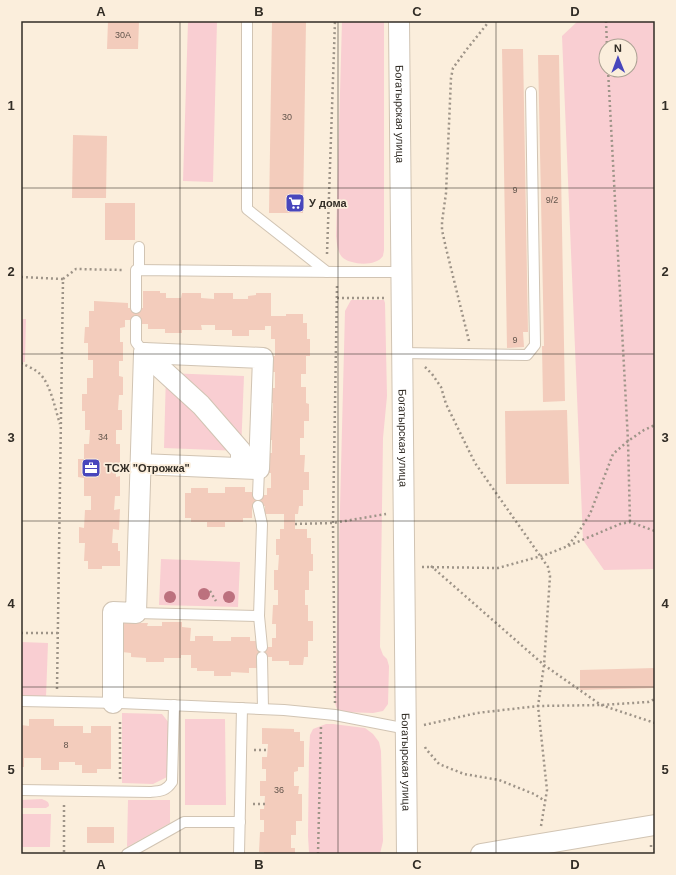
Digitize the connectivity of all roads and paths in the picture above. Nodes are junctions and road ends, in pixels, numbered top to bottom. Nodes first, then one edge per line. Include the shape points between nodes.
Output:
1 (247, 21) edge
2 (335, 21) edge
3 (399, 21) edge
4 (488, 21) edge
5 (606, 21) edge
6 (607, 38) edge
7 (608, 78) edge
8 (531, 92) dead end
9 (139, 247) dead end
10 (137, 270) junction
11 (327, 272) junction
12 (338, 272) junction
13 (402, 272) junction
14 (21, 277) edge
15 (62, 279) junction
16 (337, 298) junction
17 (388, 298) dead end
18 (136, 308) dead end
19 (136, 321) dead end
20 (144, 353) junction
21 (402, 353) junction
22 (472, 355) junction
23 (21, 363) edge
24 (423, 366) dead end
25 (655, 425) edge
26 (61, 426) junction
27 (628, 441) junction
28 (140, 464) junction
29 (250, 468) junction
30 (258, 495) dead end
31 (258, 506) dead end
32 (404, 511) junction
33 (630, 522) junction
34 (333, 523) junction
35 (295, 524) dead end
36 (655, 531) edge
37 (568, 546) junction
38 (541, 556) junction
39 (419, 566) dead end
40 (431, 566) junction
41 (136, 612) junction
42 (260, 616) junction
43 (21, 633) edge
44 (58, 633) junction
45 (544, 665) junction
46 (655, 699) edge
47 (21, 701) edge
48 (57, 702) junction
49 (117, 703) junction
50 (174, 705) junction
51 (600, 705) junction
52 (538, 706) junction
53 (242, 708) junction
54 (263, 709) junction
55 (321, 714) junction
56 (335, 715) junction
57 (655, 723) edge
58 (419, 726) dead end
59 (402, 728) dead end
60 (424, 743) dead end
61 (21, 790) edge
62 (64, 791) junction
63 (120, 792) junction
64 (545, 801) junction
65 (240, 822) junction
66 (655, 825) edge
67 (540, 833) dead end
68 (64, 854) edge
69 (127, 854) edge
70 (239, 854) edge
71 (318, 854) edge
72 (407, 854) edge
73 (482, 854) edge

1 - 11 lane via 247,209
2 - 11 path
3 - 13 street, Богатырская улица
4 - 22 path via 453,68 442,222
5 - 6 path
7 - 27 path
8 - 22 lane via 535,345 527,355
9 - 10 lane
10 - 11 lane
10 - 15 path via 76,269
10 - 18 lane
11 - 12 lane
12 - 13 lane
12 - 16 path
13 - 21 street, Богатырская улица
14 - 15 path
15 - 26 path
16 - 17 path
16 - 34 path
19 - 20 lane via 136,342
20 - 28 street
20 - 29 street via 201,405 241,451
20 - 29 street via 263,358
21 - 22 lane
21 - 32 street, Богатырская улица
23 - 26 path via 40,374 45,381
24 - 38 path via 441,387 446,404 475,463
25 - 27 path
26 - 44 path
27 - 33 path
27 - 37 path via 613,454 590,514
28 - 29 street
28 - 41 street
29 - 30 lane
31 - 42 lane via 262,524
32 - 34 path
32 - 72 street, Богатырская улица
33 - 36 path
33 - 37 path
34 - 35 path
34 - 56 path
37 - 38 path
38 - 40 path via 498,568
38 - 45 path via 550,576
39 - 40 path
40 - 45 path
41 - 42 lane
41 - 49 street via 113,612
42 - 54 lane
43 - 44 path
44 - 48 path
45 - 51 path
45 - 52 path
46 - 51 path via 648,702
47 - 48 lane
48 - 49 lane
49 - 50 lane
49 - 63 path
50 - 53 lane
50 - 63 lane via 172,782 162,791
51 - 52 path
51 - 57 path
52 - 58 path via 477,713
52 - 64 path via 547,790
53 - 54 lane
53 - 65 lane
54 - 55 lane
55 - 56 lane
55 - 71 path
56 - 59 lane
60 - 64 path via 439,764 464,774 499,780
61 - 62 lane
62 - 63 lane
62 - 68 path
64 - 67 path
65 - 69 lane via 184,822
65 - 70 lane
66 - 73 street

